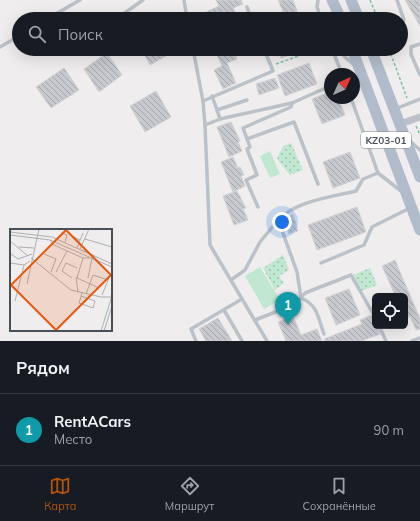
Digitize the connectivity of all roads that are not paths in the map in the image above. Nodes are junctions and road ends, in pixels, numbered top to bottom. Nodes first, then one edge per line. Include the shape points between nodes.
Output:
1 (80, 0) edge
2 (143, 0) edge
3 (184, 0) edge
4 (318, 0) edge
5 (351, 0) edge
6 (397, 0) edge
7 (247, 7) dead end
8 (60, 12) edge
9 (126, 12) edge
10 (186, 12) edge
11 (249, 12) edge
12 (319, 12) edge
13 (356, 12) edge
14 (401, 12) edge
15 (12, 40) edge
16 (420, 44) edge
17 (0, 46) edge
18 (194, 56) edge
19 (267, 56) edge
20 (335, 56) edge
21 (344, 56) edge
22 (355, 56) edge
23 (374, 56) edge
24 (340, 68) edge
25 (357, 68) edge
26 (359, 68) edge
27 (360, 71) edge
28 (420, 75) edge
29 (324, 89) edge
30 (212, 96) junction
31 (420, 99) edge
32 (203, 100) junction
33 (246, 100) dead end
34 (292, 103) junction
35 (353, 104) edge
36 (217, 110) junction
37 (394, 110) junction
38 (417, 118) edge
39 (220, 119) junction
40 (400, 124) junction
41 (205, 125) junction
42 (404, 136) junction
43 (247, 139) junction
44 (420, 150) edge
45 (378, 173) junction
46 (420, 177) edge
47 (318, 184) dead end
48 (407, 196) junction
49 (258, 207) dead end
50 (412, 207) junction
51 (282, 215) junction
52 (420, 230) edge
53 (321, 263) dead end
54 (231, 280) junction
55 (301, 298) junction
56 (242, 299) junction
57 (224, 310) junction
58 (372, 312) edge
59 (255, 320) junction
60 (380, 329) edge
61 (324, 334) dead end
62 (420, 338) edge
63 (196, 341) edge
64 (242, 341) edge
65 (268, 341) edge
66 (386, 341) edge
67 (412, 341) edge

1 - 8 lane
2 - 9 lane
3 - 10 lane
4 - 12 lane
5 - 13 main road
6 - 14 lane
7 - 11 lane
15 - 17 lane
16 - 28 lane via 411,47 411,54
18 - 32 lane
19 - 30 lane via 273,71
20 - 24 lane
21 - 25 lane
22 - 26 main road, KZ03-01
23 - 37 main road, KZ03-01
27 - 48 main road, KZ03-01
29 - 34 lane
30 - 32 lane
30 - 36 lane
31 - 37 lane
32 - 41 lane
33 - 36 lane
34 - 39 lane
34 - 43 lane via 290,108 243,128
35 - 45 lane
36 - 39 lane
37 - 40 main road, KZ03-01
38 - 40 street
39 - 41 lane
40 - 42 main road, KZ03-01
41 - 54 lane via 210,245
42 - 44 lane
42 - 46 main road, KZ03-01
43 - 47 lane via 294,122
43 - 49 lane via 250,147 247,149 257,174 246,180
45 - 48 lane
45 - 51 lane via 363,179 356,190 294,207
48 - 50 main road, KZ03-01
50 - 52 main road, KZ03-01
50 - 53 lane via 372,227 364,245
51 - 54 lane via 260,242 245,270
51 - 55 lane via 279,222 297,272
54 - 56 lane
55 - 58 lane via 305,293 351,275
55 - 59 lane via 296,304
55 - 61 lane via 310,302 315,309
56 - 57 lane
56 - 59 lane
57 - 63 lane via 191,329
57 - 64 lane
59 - 65 lane
60 - 66 lane
62 - 67 lane

